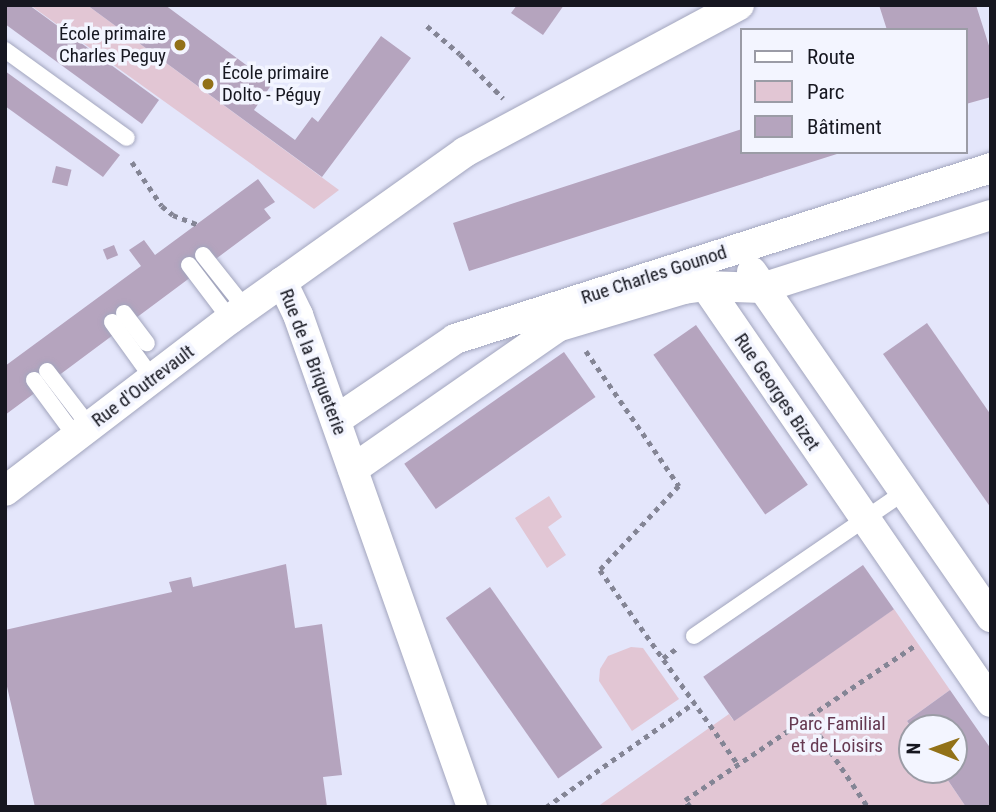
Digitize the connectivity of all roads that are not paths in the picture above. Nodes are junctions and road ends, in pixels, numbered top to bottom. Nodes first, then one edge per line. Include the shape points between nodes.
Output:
1 (739, 5) edge
2 (5, 50) edge
3 (127, 138) road end
4 (991, 167) edge
5 (991, 215) edge
6 (736, 249) junction
7 (203, 255) dead end
8 (189, 265) dead end
9 (698, 275) junction
10 (282, 282) junction
11 (762, 288) junction
12 (238, 314) junction
13 (147, 344) dead end
14 (41, 375) dead end
15 (152, 379) junction
16 (336, 420) junction
17 (83, 432) junction
18 (353, 469) junction
19 (7, 486) edge
20 (904, 492) junction
21 (864, 520) junction
22 (991, 617) edge
23 (694, 636) dead end
24 (991, 702) edge
25 (473, 800) edge

1 - 10 street, Rue de la Briqueterie via 465,152
2 - 3 lane
4 - 6 street, Rue Charles Gounod
5 - 11 street, Rue Charles Gounod
6 - 9 street, Rue Charles Gounod
6 - 11 street
7 - 12 lane
8 - 12 lane
9 - 11 street, Rue Charles Gounod
9 - 16 street, Rue Charles Gounod via 455,339
9 - 18 street, Rue Charles Gounod via 684,289 543,335
9 - 21 street, Rue Georges Bizet
10 - 12 street, Rue d'Outrevault
10 - 16 street, Rue de la Briqueterie
11 - 20 street
12 - 15 street, Rue d'Outrevault
13 - 15 lane via 118,318
14 - 17 lane
15 - 17 street, Rue d'Outrevault
16 - 18 street, Rue de la Briqueterie
17 - 19 street, Rue d'Outrevault
18 - 25 street, Rue de la Briqueterie
20 - 21 lane
20 - 22 street
21 - 23 lane
21 - 24 street, Rue Georges Bizet

